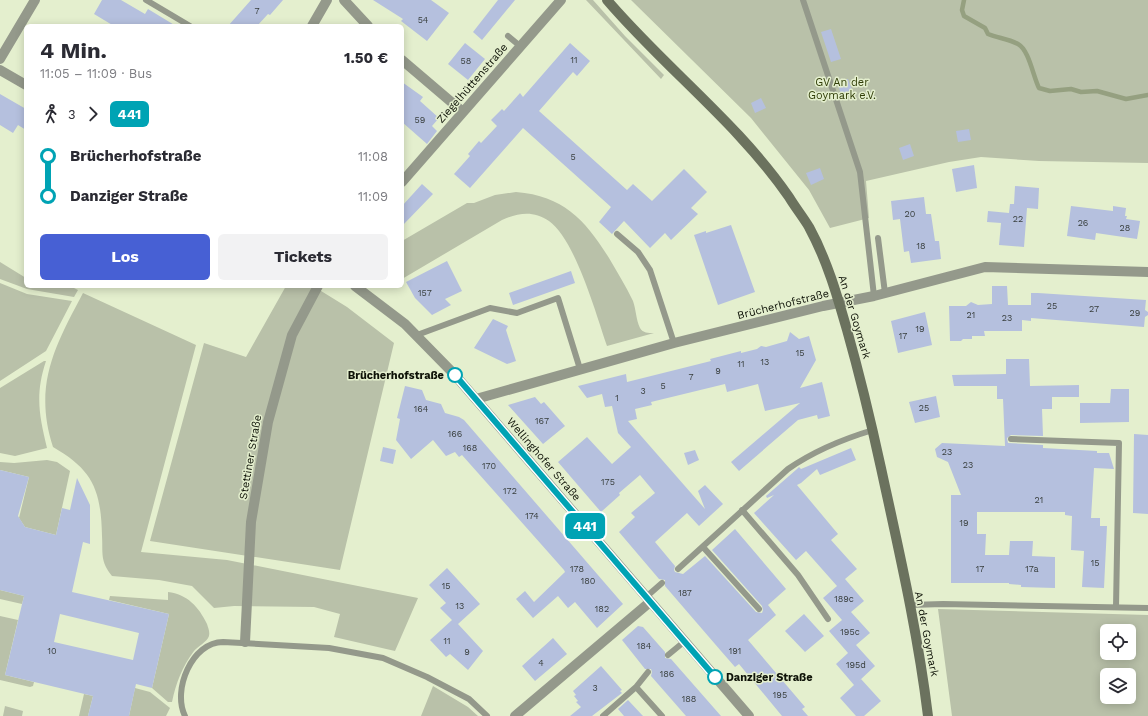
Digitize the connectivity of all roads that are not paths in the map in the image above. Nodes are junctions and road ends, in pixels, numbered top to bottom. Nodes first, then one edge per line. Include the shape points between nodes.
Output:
1 (35, 0) edge
2 (146, 0) edge
3 (327, 0) edge
4 (344, 0) edge
5 (561, 0) edge
6 (607, 0) edge
7 (803, 0) edge
8 (187, 24) edge
9 (313, 24) edge
10 (366, 24) edge
11 (508, 36) dead end
12 (520, 46) junction
13 (0, 59) edge
14 (404, 62) edge
15 (0, 70) edge
16 (24, 84) edge
17 (463, 112) junction
18 (404, 180) edge
19 (617, 234) dead end
20 (878, 238) dead end
21 (1148, 272) edge
22 (317, 288) edge
23 (358, 288) edge
24 (885, 293) junction
25 (874, 296) junction
26 (840, 303) junction
27 (417, 335) junction
28 (674, 343) junction
29 (580, 369) junction
30 (476, 399) junction
31 (873, 430) junction
32 (1011, 439) dead end
33 (742, 510) junction
34 (703, 546) junction
35 (678, 568) dead end
36 (662, 583) dead end
37 (648, 599) junction
38 (910, 605) junction
39 (1116, 607) junction
40 (1148, 608) edge
41 (759, 609) dead end
42 (828, 619) dead end
43 (685, 641) junction
44 (245, 642) junction
45 (668, 655) dead end
46 (648, 672) dead end
47 (636, 687) junction
48 (607, 715) edge
49 (185, 716) edge
50 (487, 716) edge
51 (515, 716) edge
52 (662, 716) edge
53 (749, 716) edge
54 (928, 716) edge

1 - 13 street
2 - 8 lane
3 - 9 street
4 - 10 street
5 - 12 street, Ziegelhüttenstraße
6 - 26 main road, An der Goymark via 745,140 768,168 809,227
7 - 25 lane via 860,172
11 - 12 lane
12 - 17 street, Ziegelhüttenstraße
14 - 17 street
15 - 16 street
17 - 18 street, Ziegelhüttenstraße
19 - 28 lane via 638,252 650,270
20 - 24 lane
21 - 24 street, Brücherhofstraße via 985,267
22 - 44 street, Stettiner Straße via 292,335 268,422 251,522
23 - 27 street, Wellinghofer Straße
24 - 25 street, Brücherhofstraße
25 - 26 street, Brücherhofstraße
26 - 28 street, Brücherhofstraße
26 - 31 main road, An der Goymark
27 - 29 lane via 490,308 517,313 558,298
27 - 30 street, Wellinghofer Straße
28 - 29 street, Brücherhofstraße
29 - 30 street, Brücherhofstraße
30 - 37 street, Wellinghofer Straße
31 - 33 lane via 805,457
31 - 38 main road, An der Goymark
32 - 39 lane via 1119,443
33 - 34 lane
33 - 42 lane via 798,575
34 - 35 lane
34 - 41 lane
36 - 37 lane
37 - 43 street, Wellinghofer Straße
37 - 51 street
38 - 39 lane
38 - 54 main road, An der Goymark via 922,663
39 - 40 lane
43 - 45 lane
43 - 53 street, Wellinghofer Straße
44 - 49 lane via 214,642 198,653 186,671 180,695
44 - 50 lane via 329,648 383,658 469,699
46 - 47 lane
47 - 48 lane
47 - 52 lane

